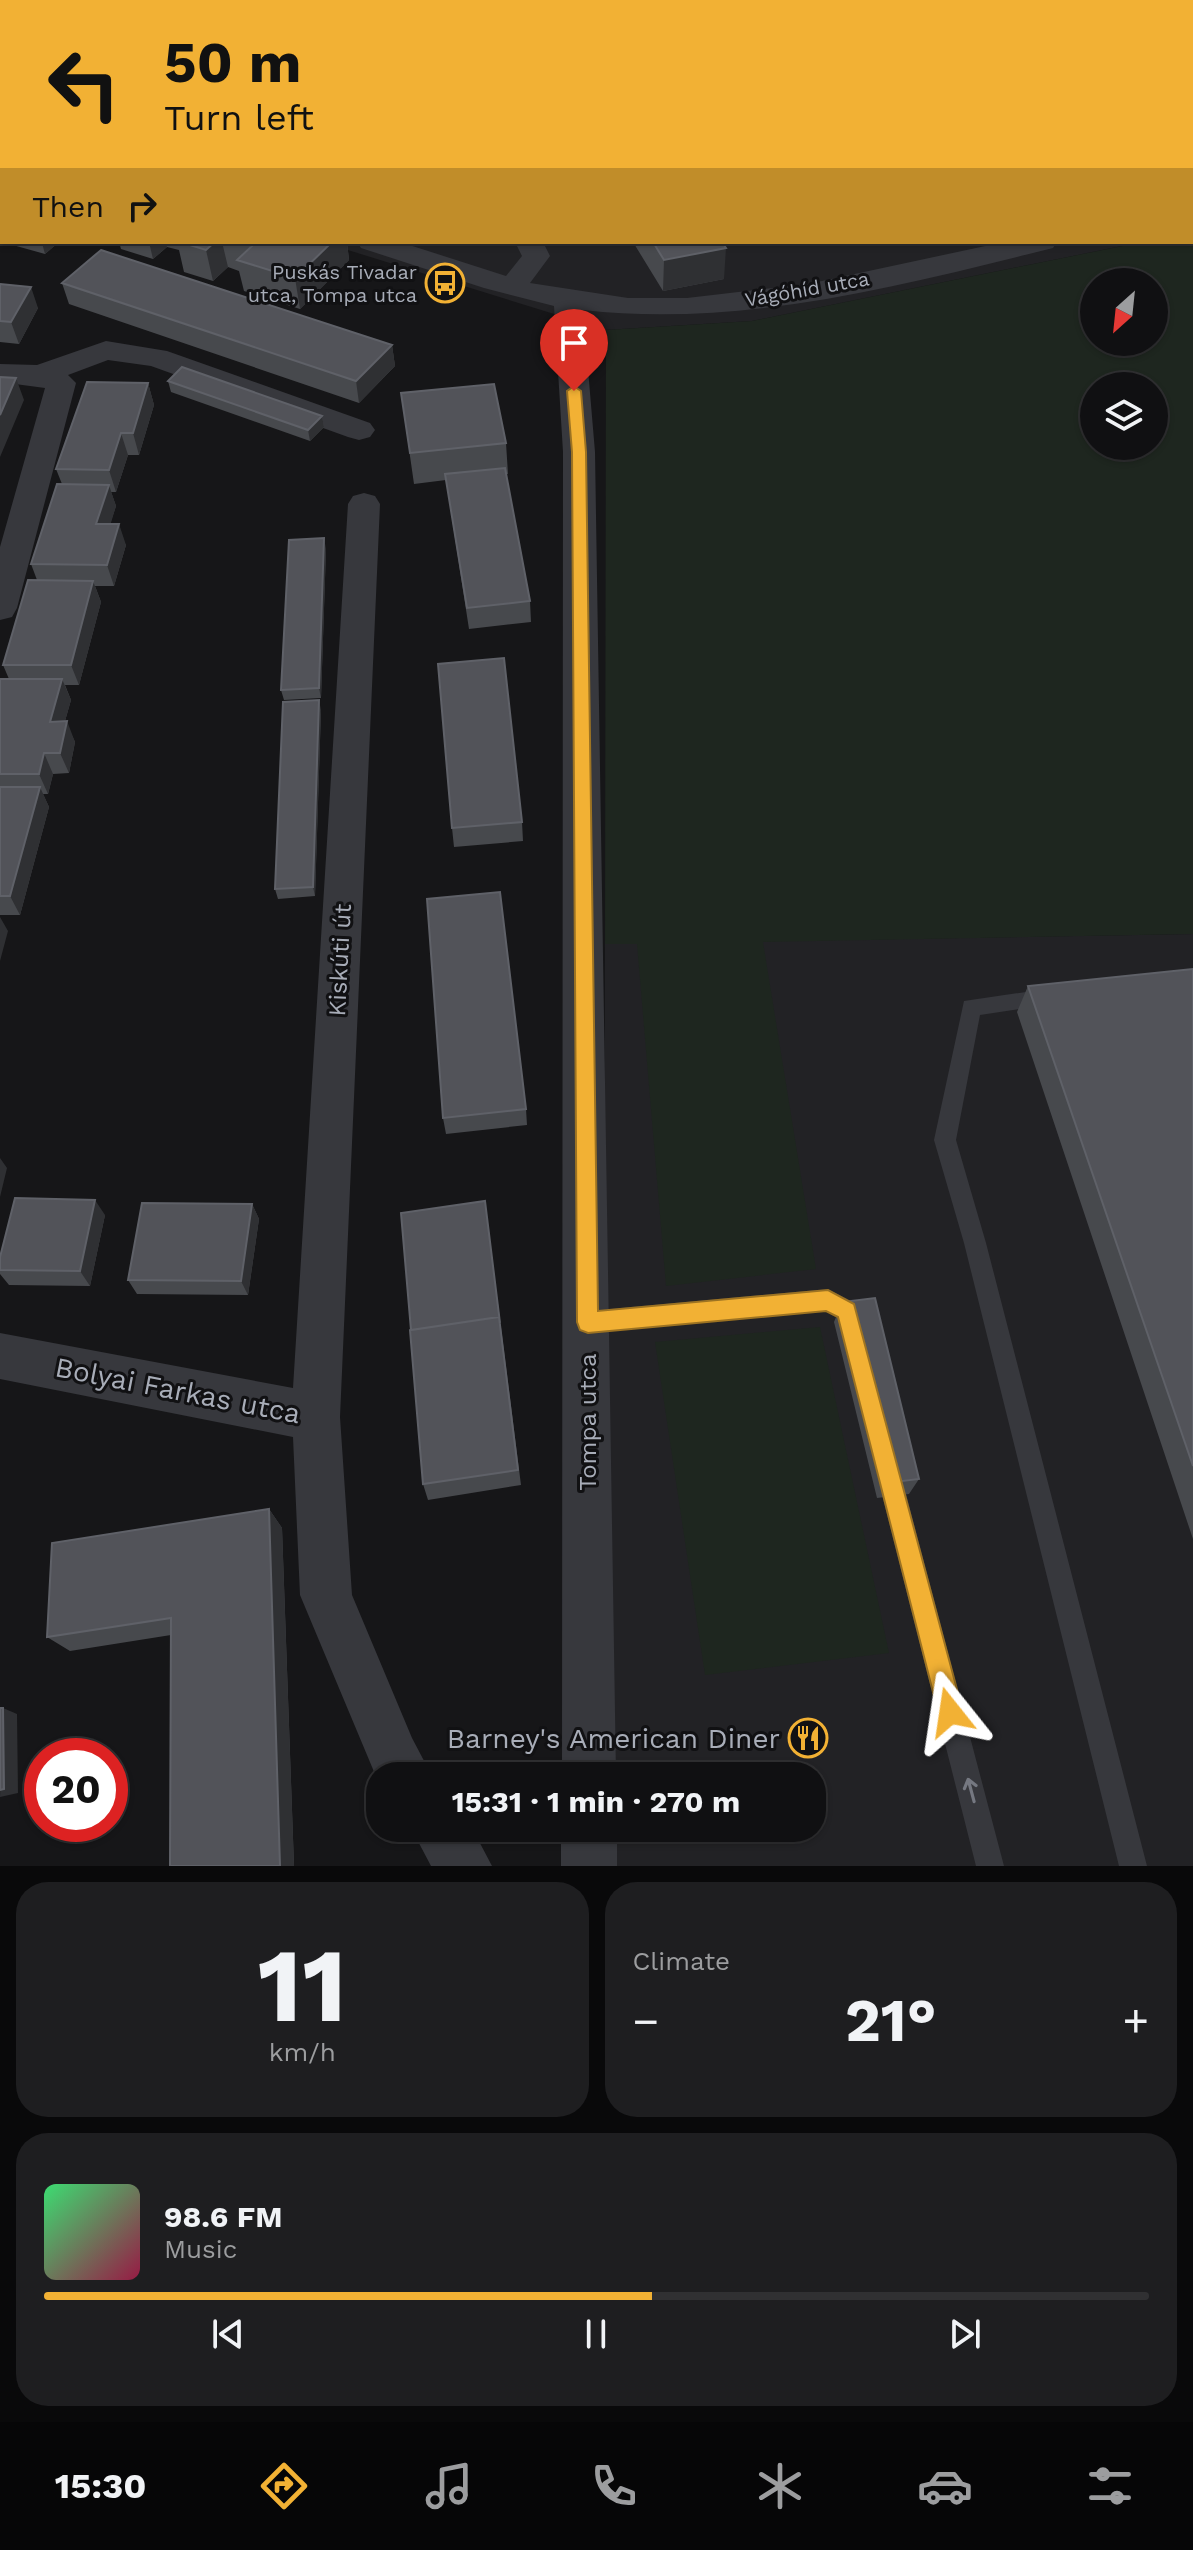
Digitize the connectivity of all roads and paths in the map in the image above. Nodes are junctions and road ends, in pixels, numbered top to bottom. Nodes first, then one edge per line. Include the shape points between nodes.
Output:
1 (378, 244) edge
2 (530, 244) edge
3 (1033, 244) edge
4 (514, 285) junction
5 (568, 300) junction
6 (0, 373) edge
7 (50, 379) junction
8 (359, 430) dead end
9 (364, 504) dead end
10 (0, 608) edge
11 (1066, 995) edge
12 (588, 1322) junction
13 (0, 1356) edge
14 (859, 1357) edge
15 (316, 1417) junction
16 (883, 1450) edge
17 (396, 1762) edge
18 (589, 1762) edge
19 (448, 1842) edge
20 (589, 1842) edge
21 (464, 1866) edge
22 (589, 1866) edge
23 (990, 1866) edge
24 (1133, 1866) edge

1 - 4 street, Vágóhíd utca
2 - 4 street via 536,256
3 - 5 street, Vágóhíd utca via 780,297 692,307
4 - 5 street, Vágóhíd utca
5 - 12 street, Tompa utca via 579,452
6 - 7 street
7 - 8 street via 106,350 156,358
7 - 10 street
9 - 15 street, Kiskúti út
11 - 24 lane via 971,1007 945,1140
12 - 14 lane via 828,1300 847,1311
12 - 18 street, Tompa utca
13 - 15 street, Bolyai Farkas utca
15 - 17 street, Bolyai Farkas utca via 326,1595
23 -> 16 lane
19 - 21 street
20 - 22 street

